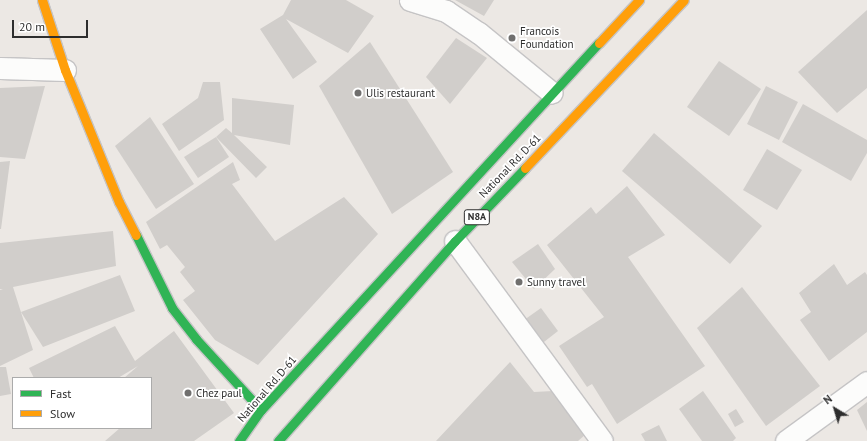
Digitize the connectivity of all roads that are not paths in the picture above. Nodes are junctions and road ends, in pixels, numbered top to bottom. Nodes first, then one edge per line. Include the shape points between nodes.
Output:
1 (42, 0) edge
2 (410, 0) edge
3 (639, 0) edge
4 (684, 0) edge
5 (0, 68) edge
6 (65, 70) junction
7 (552, 93) junction
8 (455, 241) junction
9 (867, 382) edge
10 (261, 410) junction
11 (239, 441) edge
12 (278, 441) edge
13 (602, 441) edge
14 (786, 441) edge

1 - 6 main road
2 - 7 street via 446,11 479,33
3 - 7 main road, National Rd. D-61 / N8A
4 - 8 main road, National Rd. D-61 / N8A
5 - 6 street
6 - 10 main road via 119,202 172,308 196,339
7 - 10 main road, National Rd. D-61 / N8A
8 - 12 main road, National Rd. D-61 / N8A
8 - 13 street
9 - 14 street
10 - 11 main road, National Rd. D-61 / N8A

